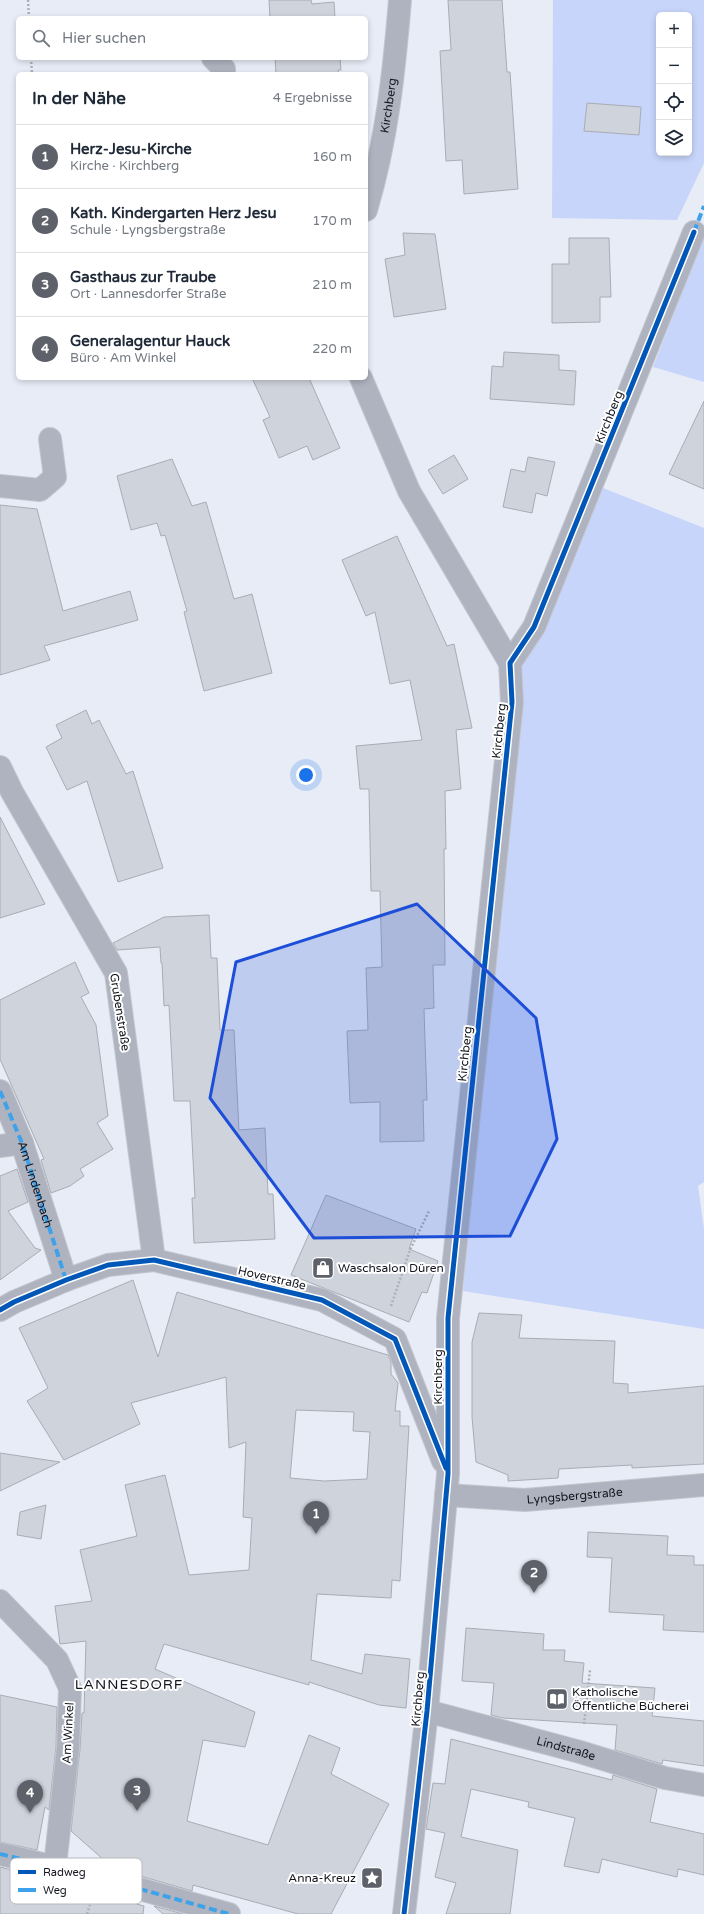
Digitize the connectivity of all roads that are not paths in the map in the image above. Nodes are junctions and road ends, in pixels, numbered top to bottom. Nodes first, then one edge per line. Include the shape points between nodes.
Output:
1 (400, 0) edge
2 (215, 60) edge
3 (224, 72) edge
4 (368, 203) edge
5 (694, 232) dead end
6 (362, 380) edge
7 (50, 439) dead end
8 (0, 486) edge
9 (510, 663) junction
10 (0, 767) edge
11 (0, 1091) edge
12 (22, 1143) junction
13 (0, 1146) edge
14 (154, 1260) junction
15 (66, 1280) junction
16 (0, 1310) edge
17 (448, 1474) junction
18 (704, 1485) edge
19 (446, 1495) junction
20 (0, 1601) edge
21 (427, 1711) junction
22 (704, 1786) edge
23 (0, 1854) edge
24 (19, 1858) edge
25 (57, 1858) edge
26 (142, 1890) edge
27 (229, 1914) edge
28 (404, 1914) edge

1 - 4 street, Kirchberg via 394,77 378,170
2 - 3 street
5 - 9 street, Kirchberg via 534,627
6 - 9 street, Kirchberg via 409,491
7 - 8 street via 54,477 40,490
9 - 17 street, Kirchberg via 512,702 448,1318
10 - 14 street, Grubenstraße via 116,973
11 - 12 street, Am Lindenbach
12 - 13 street
12 - 15 street, Am Lindenbach
14 - 15 street, Hoverstraße via 108,1265
14 - 17 street, Hoverstraße via 322,1300 395,1339
15 - 16 street, Hoverstraße
17 - 19 street, Kirchberg
18 - 19 street, Lyngsbergstraße via 525,1500
19 - 21 street, Kirchberg
20 - 25 street, Am Winkel via 57,1660 70,1688 68,1748
21 - 22 street, Lindstraße via 665,1778
21 - 28 street, Kirchberg
23 - 24 street
26 - 27 street

